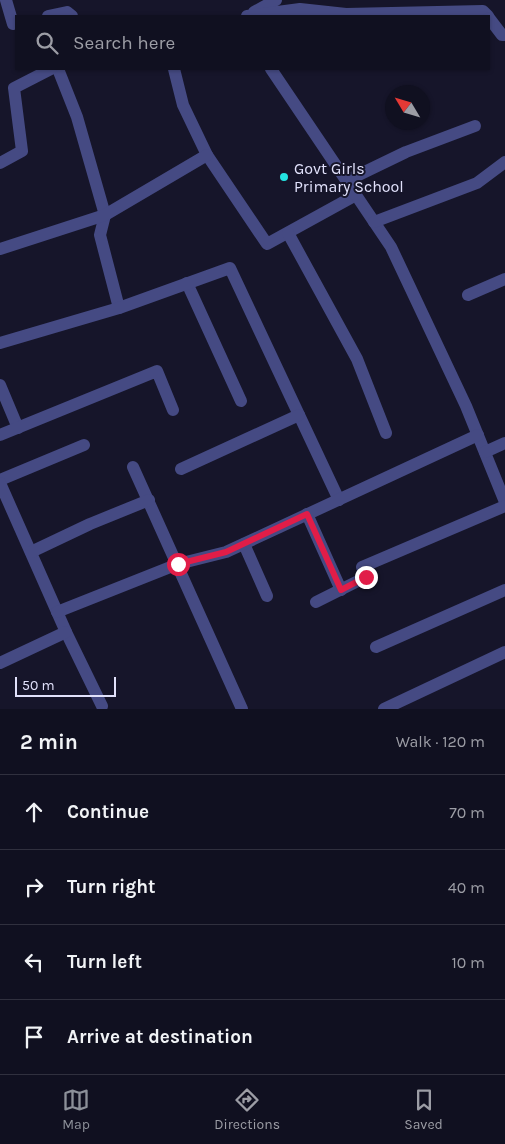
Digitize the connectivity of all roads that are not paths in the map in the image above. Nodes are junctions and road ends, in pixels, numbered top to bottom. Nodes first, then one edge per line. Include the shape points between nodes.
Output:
1 (6, 0) edge
2 (276, 0) edge
3 (485, 11) edge
4 (52, 15) edge
5 (70, 15) edge
6 (249, 15) edge
7 (255, 15) edge
8 (490, 18) edge
9 (15, 24) edge
10 (0, 27) edge
11 (505, 35) edge
12 (49, 70) edge
13 (58, 70) edge
14 (174, 70) edge
15 (272, 70) edge
16 (475, 126) dead end
17 (206, 155) junction
18 (505, 162) edge
19 (0, 163) edge
20 (346, 180) junction
21 (356, 195) junction
22 (105, 216) junction
23 (374, 222) junction
24 (288, 233) junction
25 (0, 249) edge
26 (505, 279) edge
27 (187, 283) junction
28 (468, 295) dead end
29 (119, 308) junction
30 (0, 343) edge
31 (0, 385) edge
32 (241, 401) dead end
33 (173, 410) dead end
34 (299, 415) junction
35 (18, 428) junction
36 (386, 433) dead end
37 (0, 435) edge
38 (478, 435) junction
39 (505, 443) edge
40 (84, 445) dead end
41 (484, 452) junction
42 (133, 467) dead end
43 (182, 469) dead end
44 (0, 481) edge
45 (3, 500) edge
46 (149, 500) junction
47 (339, 500) junction
48 (505, 504) edge
49 (307, 514) junction
50 (244, 544) junction
51 (31, 552) junction
52 (178, 564) junction
53 (341, 590) junction
54 (505, 590) edge
55 (268, 596) dead end
56 (316, 602) dead end
57 (57, 612) junction
58 (66, 632) junction
59 (376, 647) dead end
60 (505, 652) edge
61 (1, 660) edge
62 (102, 706) dead end
63 (242, 709) edge
64 (384, 709) edge

1 - 9 street
2 - 6 street
3 - 7 street via 346,14 300,9
4 - 5 street via 66,12
8 - 11 street
9 - 10 street
12 - 19 street via 14,88 22,151
13 - 22 street
14 - 17 street via 182,106
15 - 20 street
16 - 20 street via 406,152
17 - 22 street
17 - 24 street via 267,244
18 - 23 street via 477,182
20 - 21 street
21 - 23 street
21 - 24 street
22 - 25 street
22 - 29 street via 100,235
23 - 38 street via 391,247
24 - 36 street via 357,359
26 - 28 street
27 - 29 street
27 - 32 street
27 - 34 street via 230,268
29 - 30 street
31 - 35 street
33 - 35 street via 157,371
34 - 43 street
34 - 47 street
35 - 37 street
38 - 41 street
38 - 47 street
39 - 41 street
40 - 44 street
41 - 48 street
42 - 46 street
44 - 45 street
45 - 51 street
46 - 51 street
46 - 52 street
47 - 49 street
48 - 53 street via 362,567 366,577
49 - 50 street
49 - 53 street
50 - 52 street
50 - 55 street
51 - 57 street
52 - 57 street
52 - 63 street
53 - 56 street
54 - 59 street
57 - 58 street
58 - 61 street
58 - 62 street
60 - 64 street

